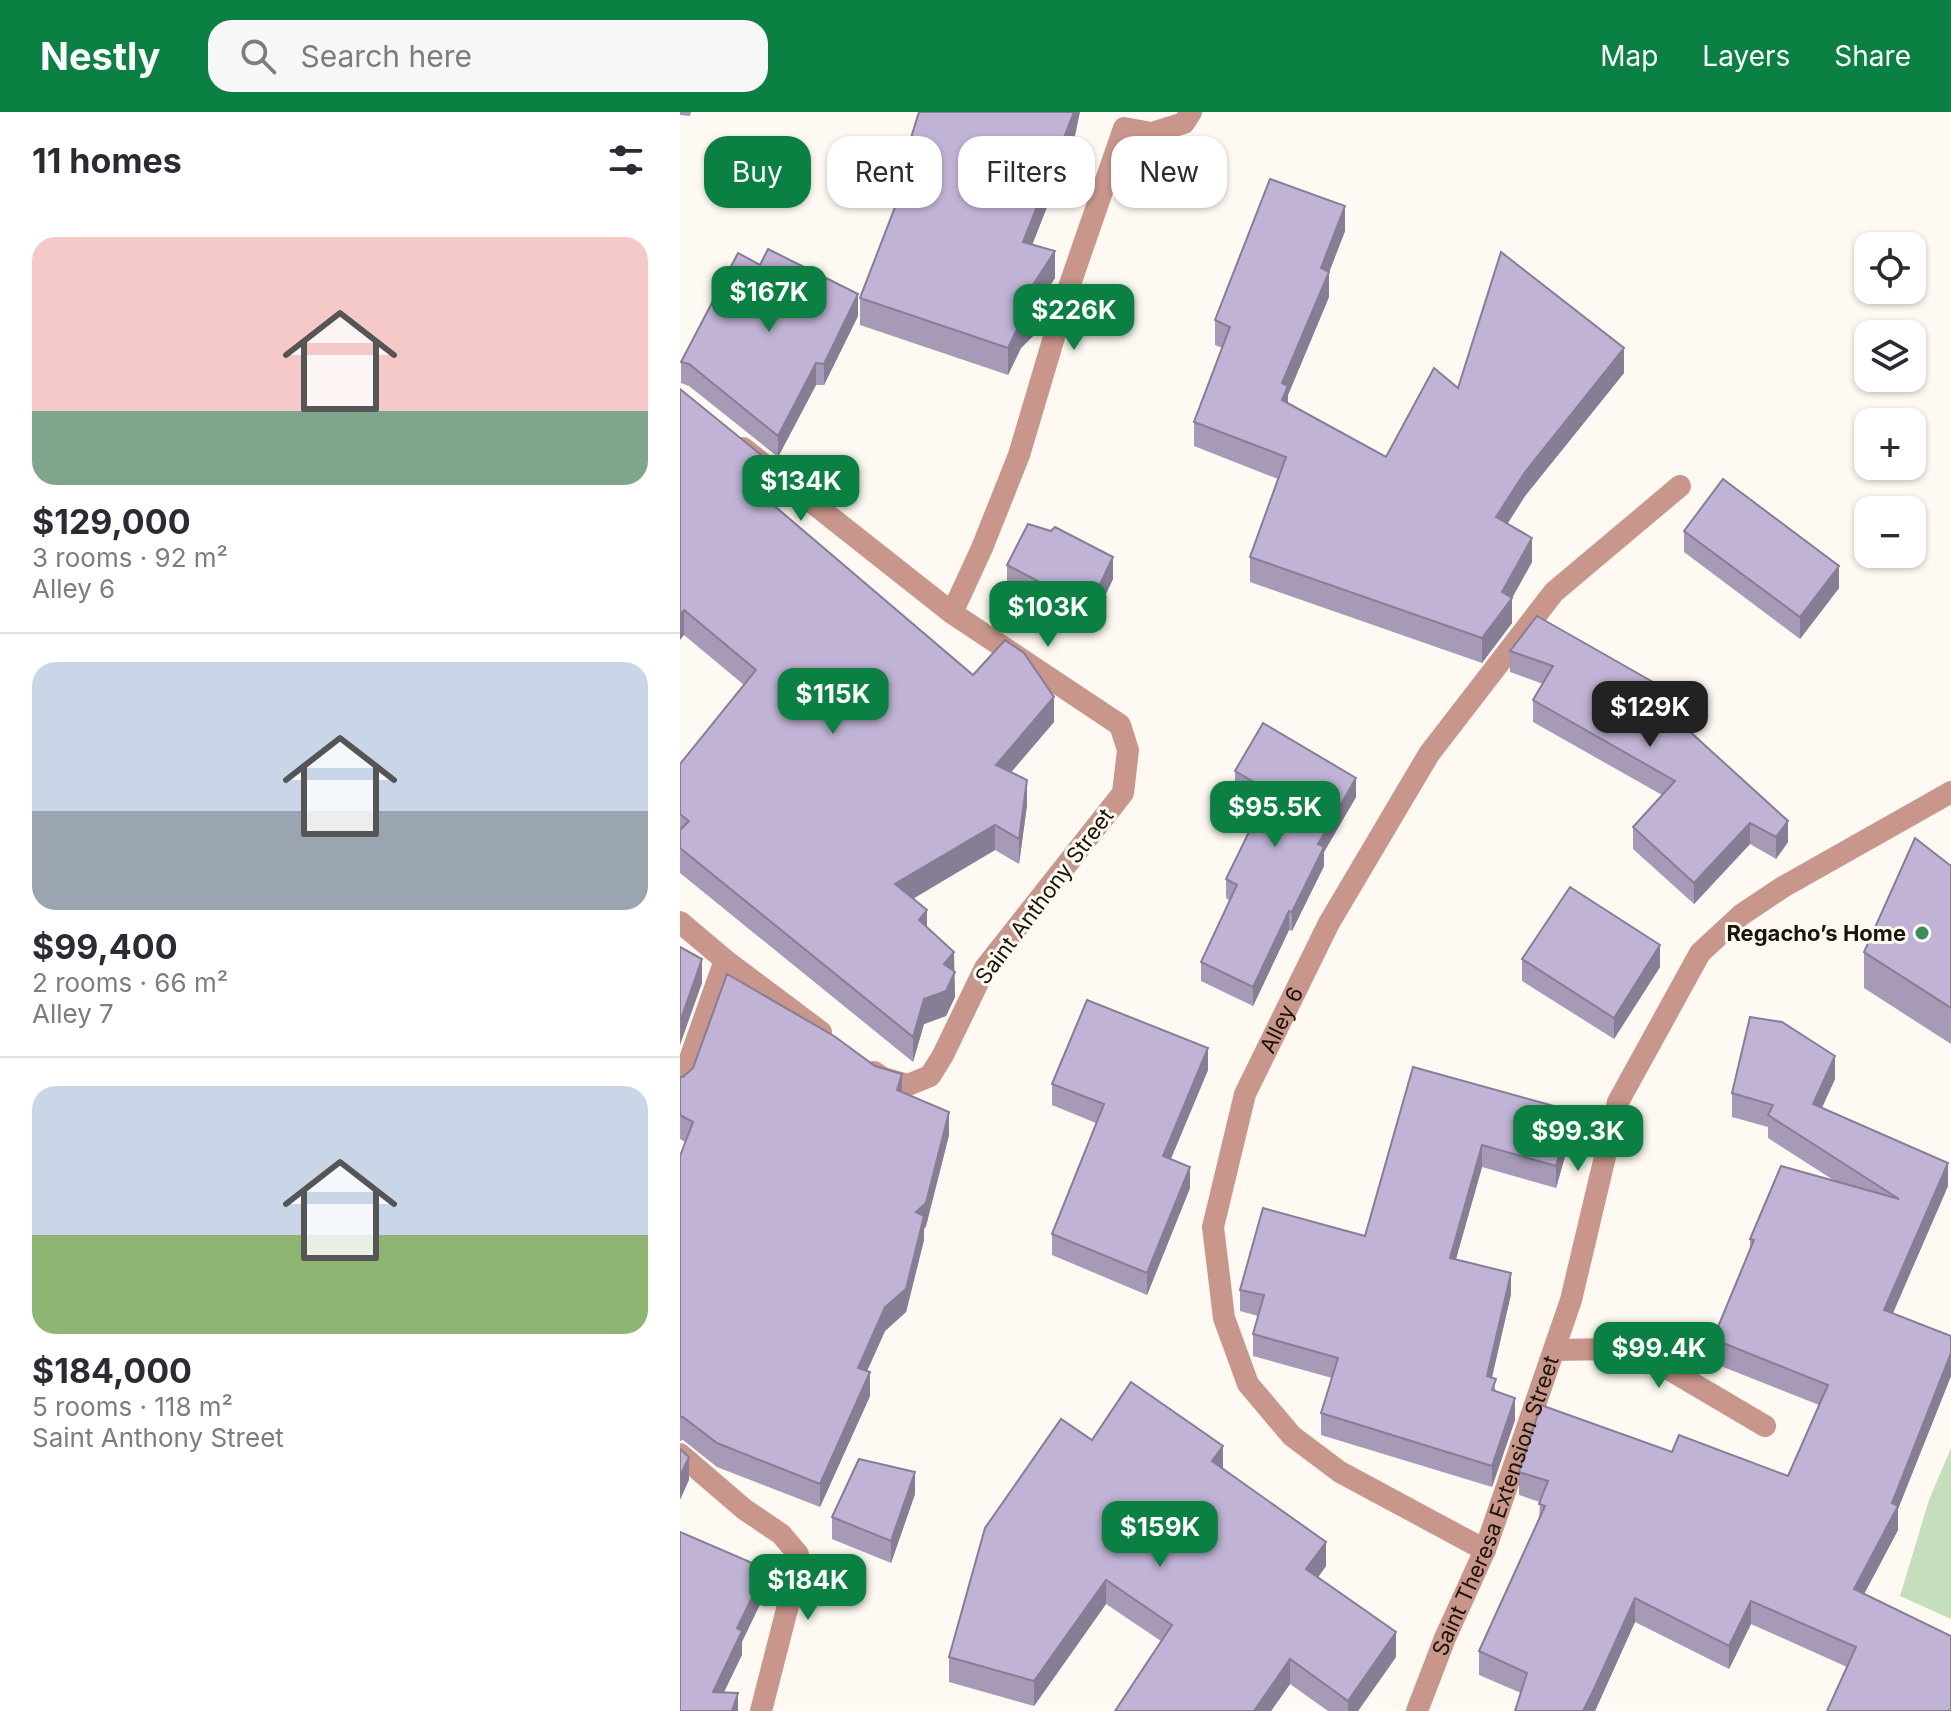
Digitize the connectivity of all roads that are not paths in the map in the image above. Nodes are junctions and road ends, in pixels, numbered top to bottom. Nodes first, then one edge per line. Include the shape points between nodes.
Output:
1 (1191, 112) edge
2 (729, 436) edge
3 (1680, 486) dead end
4 (952, 613) junction
5 (1951, 792) edge
6 (680, 922) edge
7 (725, 960) junction
8 (834, 1042) edge
9 (859, 1060) edge
10 (680, 1087) edge
11 (1554, 1350) junction
12 (1765, 1426) dead end
13 (680, 1454) edge
14 (1485, 1550) junction
15 (761, 1711) edge
16 (1417, 1711) edge

1 - 4 street via 1184,123 1152,133 1124,128 1019,455
2 - 4 street, Saint Anthony Street
3 - 14 street, Alley 6 via 1554,592 1429,754 1329,923 1245,1094 1213,1227 1224,1318 1248,1384 1292,1436 1340,1472
4 - 9 street, Saint Anthony Street via 1120,725 1128,750 1123,793 985,968 930,1076 908,1085 883,1078
5 - 11 street, Saint Theresa Extension Street via 1783,887 1741,915 1700,953 1618,1102
6 - 7 street
7 - 8 street
7 - 10 street
11 - 12 street via 1616,1349 1665,1367
11 - 14 street, Saint Theresa Extension Street
13 - 15 street via 781,1534 798,1554
14 - 16 street, Saint Theresa Extension Street

